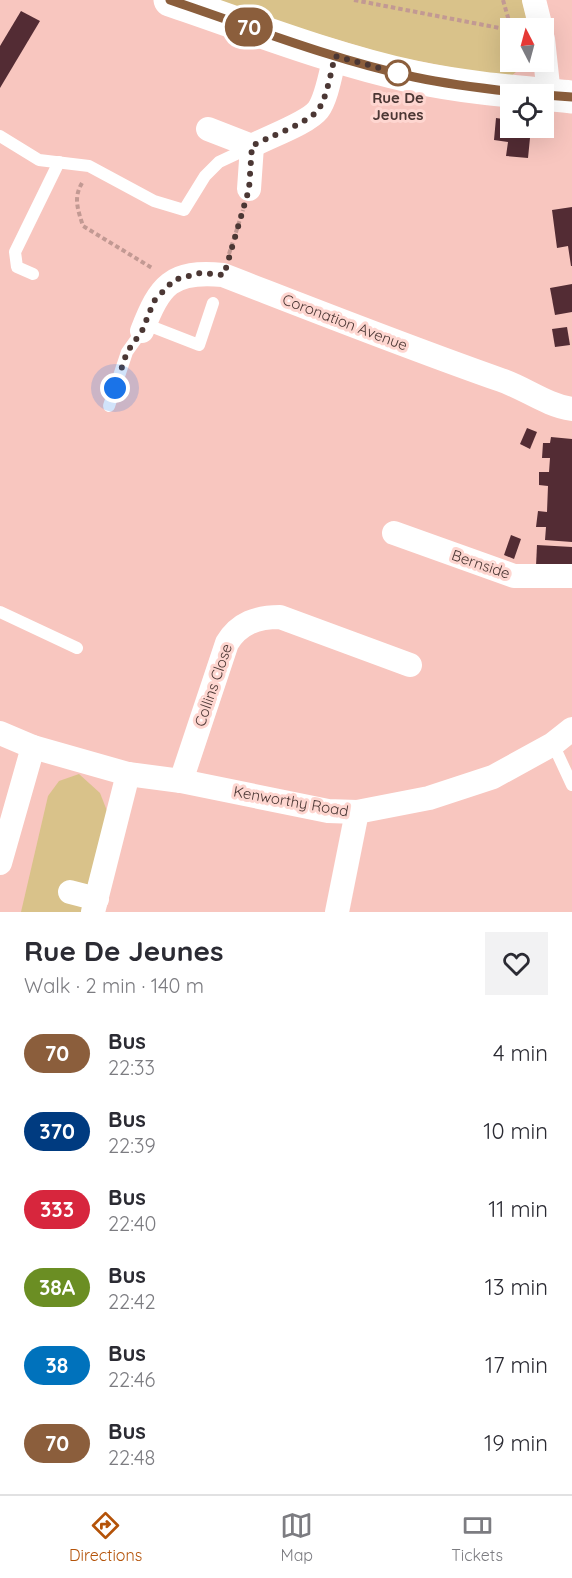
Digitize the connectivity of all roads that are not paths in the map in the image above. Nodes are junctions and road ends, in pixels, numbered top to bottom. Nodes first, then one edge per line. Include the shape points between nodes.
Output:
1 (170, 0) edge
2 (534, 0) edge
3 (538, 18) edge
4 (335, 56) junction
5 (553, 72) edge
6 (560, 96) edge
7 (208, 129) dead end
8 (0, 136) edge
9 (252, 146) junction
10 (59, 162) junction
11 (249, 189) road end
12 (33, 274) dead end
13 (213, 303) dead end
14 (144, 328) junction
15 (109, 406) dead end
16 (572, 409) edge
17 (394, 534) dead end
18 (572, 576) edge
19 (0, 612) edge
20 (77, 648) dead end
21 (410, 665) dead end
22 (572, 729) edge
23 (0, 733) edge
24 (553, 744) junction
25 (33, 747) junction
26 (128, 774) junction
27 (181, 781) junction
28 (572, 786) edge
29 (357, 812) junction
30 (0, 864) edge
31 (70, 892) dead end
32 (95, 905) edge
33 (337, 912) edge

1 - 4 main road
2 - 3 street
4 - 6 main road via 413,77 496,91
4 - 9 street via 318,111
5 - 6 street
7 - 9 street
8 - 10 lane via 39,160
9 - 10 lane via 219,162 184,210 154,201 92,167
9 - 11 street
10 - 12 lane via 15,252 18,267
13 - 14 lane via 199,345
14 - 15 lane via 127,352
14 - 16 street, Coronation Avenue via 154,301 174,280 200,273 224,275
17 - 18 street, Bernside via 514,576
19 - 20 lane
21 - 27 street, Collins Close via 280,617 241,626 227,643
22 - 24 street, Kenworthy Road
23 - 25 street, Kenworthy Road
24 - 28 lane
24 - 29 street, Kenworthy Road via 493,777 429,798
25 - 26 street, Kenworthy Road
25 - 30 street
26 - 27 street, Kenworthy Road
26 - 32 street
27 - 29 street, Kenworthy Road via 328,811
29 - 33 street
31 - 32 street

